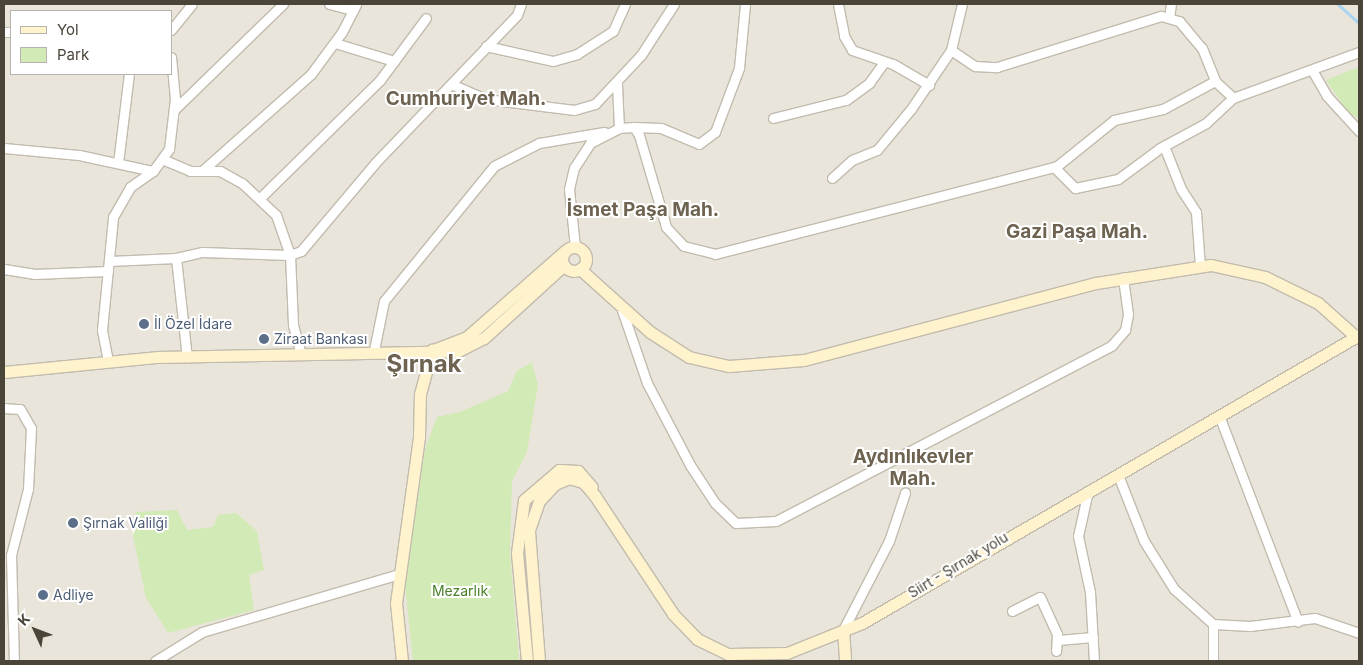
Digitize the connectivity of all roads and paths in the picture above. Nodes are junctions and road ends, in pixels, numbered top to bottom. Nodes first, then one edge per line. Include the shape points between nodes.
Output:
1 (192, 4) edge
2 (283, 4) edge
3 (329, 4) edge
4 (522, 4) edge
5 (625, 4) edge
6 (674, 4) edge
7 (745, 4) edge
8 (838, 4) edge
9 (962, 4) edge
10 (1171, 4) edge
11 (354, 7) edge
12 (426, 18) dead end
13 (1169, 18) junction
14 (172, 29) edge
15 (335, 43) junction
16 (486, 46) junction
17 (951, 50) junction
18 (1359, 52) edge
19 (394, 61) junction
20 (884, 62) junction
21 (1312, 70) junction
22 (129, 75) edge
23 (172, 75) edge
24 (1215, 81) junction
25 (617, 84) junction
26 (453, 85) junction
27 (929, 85) junction
28 (1232, 98) junction
29 (174, 110) junction
30 (773, 118) dead end
31 (619, 128) junction
32 (634, 128) junction
33 (1359, 131) edge
34 (606, 132) junction
35 (1164, 146) junction
36 (4, 148) edge
37 (162, 159) junction
38 (118, 163) junction
39 (1054, 167) junction
40 (202, 170) junction
41 (154, 171) junction
42 (832, 178) dead end
43 (260, 198) junction
44 (570, 249) junction
45 (290, 256) junction
46 (176, 258) junction
47 (110, 261) junction
48 (564, 265) junction
49 (1200, 266) junction
50 (4, 269) edge
51 (580, 269) junction
52 (108, 271) junction
53 (1123, 277) junction
54 (622, 310) junction
55 (1357, 336) edge
56 (374, 350) junction
57 (432, 350) junction
58 (300, 352) junction
59 (187, 356) junction
60 (108, 361) junction
61 (4, 372) edge
62 (4, 408) edge
63 (1220, 418) junction
64 (1118, 475) junction
65 (1088, 491) junction
66 (906, 493) dead end
67 (595, 496) junction
68 (399, 574) junction
69 (1012, 611) dead end
70 (1298, 622) junction
71 (1213, 624) junction
72 (843, 630) junction
73 (1359, 633) edge
74 (1093, 637) junction
75 (1058, 640) junction
76 (1056, 651) dead end
77 (14, 661) edge
78 (155, 661) edge
79 (402, 661) edge
80 (527, 661) edge
81 (539, 661) edge
82 (845, 661) edge
83 (1094, 661) edge
84 (1213, 661) edge

1 - 14 street
2 - 29 street
3 - 11 street
4 - 16 street
5 - 16 street via 613,31 577,54 553,60
6 - 25 street
7 - 32 street via 739,68 715,132 699,144 661,128
8 - 20 street via 844,36 852,50
9 - 17 street
10 - 13 street
11 - 15 street
12 - 19 street
13 - 17 street via 1135,21 997,68 975,66
13 - 24 street via 1179,20 1202,48
15 - 19 street
15 - 40 street via 311,74
16 - 26 street
17 - 27 street
18 - 21 street
19 - 43 street
20 - 27 street
20 - 30 street via 869,83 846,100
21 - 28 street via 1294,72
21 - 33 street via 1326,96
22 - 38 street
23 - 29 street
24 - 28 street
24 - 39 street via 1163,109 1114,120
25 - 26 street via 595,104 574,110 486,99
25 - 31 street
26 - 45 street via 375,163 325,228 301,252
27 - 42 street via 883,145 852,160
28 - 35 street via 1206,124
29 - 37 street via 169,149
31 - 32 street
31 - 34 street
32 - 39 street via 666,227 684,246 716,254
34 - 44 street via 579,155 574,168 569,189
34 - 56 street via 540,143 494,166 384,301
35 - 39 street via 1118,179 1096,186 1075,188
35 - 49 street via 1181,189 1196,212
36 - 38 street
37 - 40 street via 190,170
37 - 41 street
38 - 41 street
40 - 43 street via 220,171
41 - 47 street via 130,187 121,200 113,217
43 - 45 street via 284,230
44 - 48 street
44 - 51 street via 586,256
44 - 57 street via 467,337
45 - 46 street via 202,252
45 - 58 street via 294,325
46 - 47 street
46 - 59 street
47 - 52 street
48 - 51 street
48 - 57 street via 472,346
49 - 53 street
49 - 55 street via 1265,276 1318,303
50 - 52 street via 34,274
51 - 54 street
52 - 60 street via 102,330
53 - 54 street via 886,342 758,367 689,357
53 - 54 street via 1128,314 1125,330 1112,345 776,521 736,523 715,503 647,383
55 - 63 street, Siirt - Şırnak yolu
56 - 57 street
56 - 58 street
57 - 68 street via 420,394 419,437
58 - 59 street
59 - 60 street
60 - 61 street
62 - 77 street via 20,409 31,428 28,489 11,555
63 - 64 street, Siirt - Şırnak yolu
63 - 70 street
64 - 65 street, Siirt - Şırnak yolu
64 - 71 street via 1144,541 1174,589
65 - 72 street, Siirt - Şırnak yolu
65 - 74 street via 1078,536 1090,592
66 - 72 street via 889,541
67 - 72 street, Siirt - Şırnak yolu via 673,614 697,639 728,654 755,656 787,653
67 - 80 street via 584,474 569,469 545,478 524,500 517,553
67 - 81 street via 583,482 569,478 554,484 532,512 528,552
68 - 78 street via 202,632
68 - 79 street via 396,603
69 - 75 street via 1040,597
70 - 71 street
70 - 73 street via 1315,618
71 - 84 street
72 - 82 street
74 - 75 street
74 - 83 street
75 - 76 street

